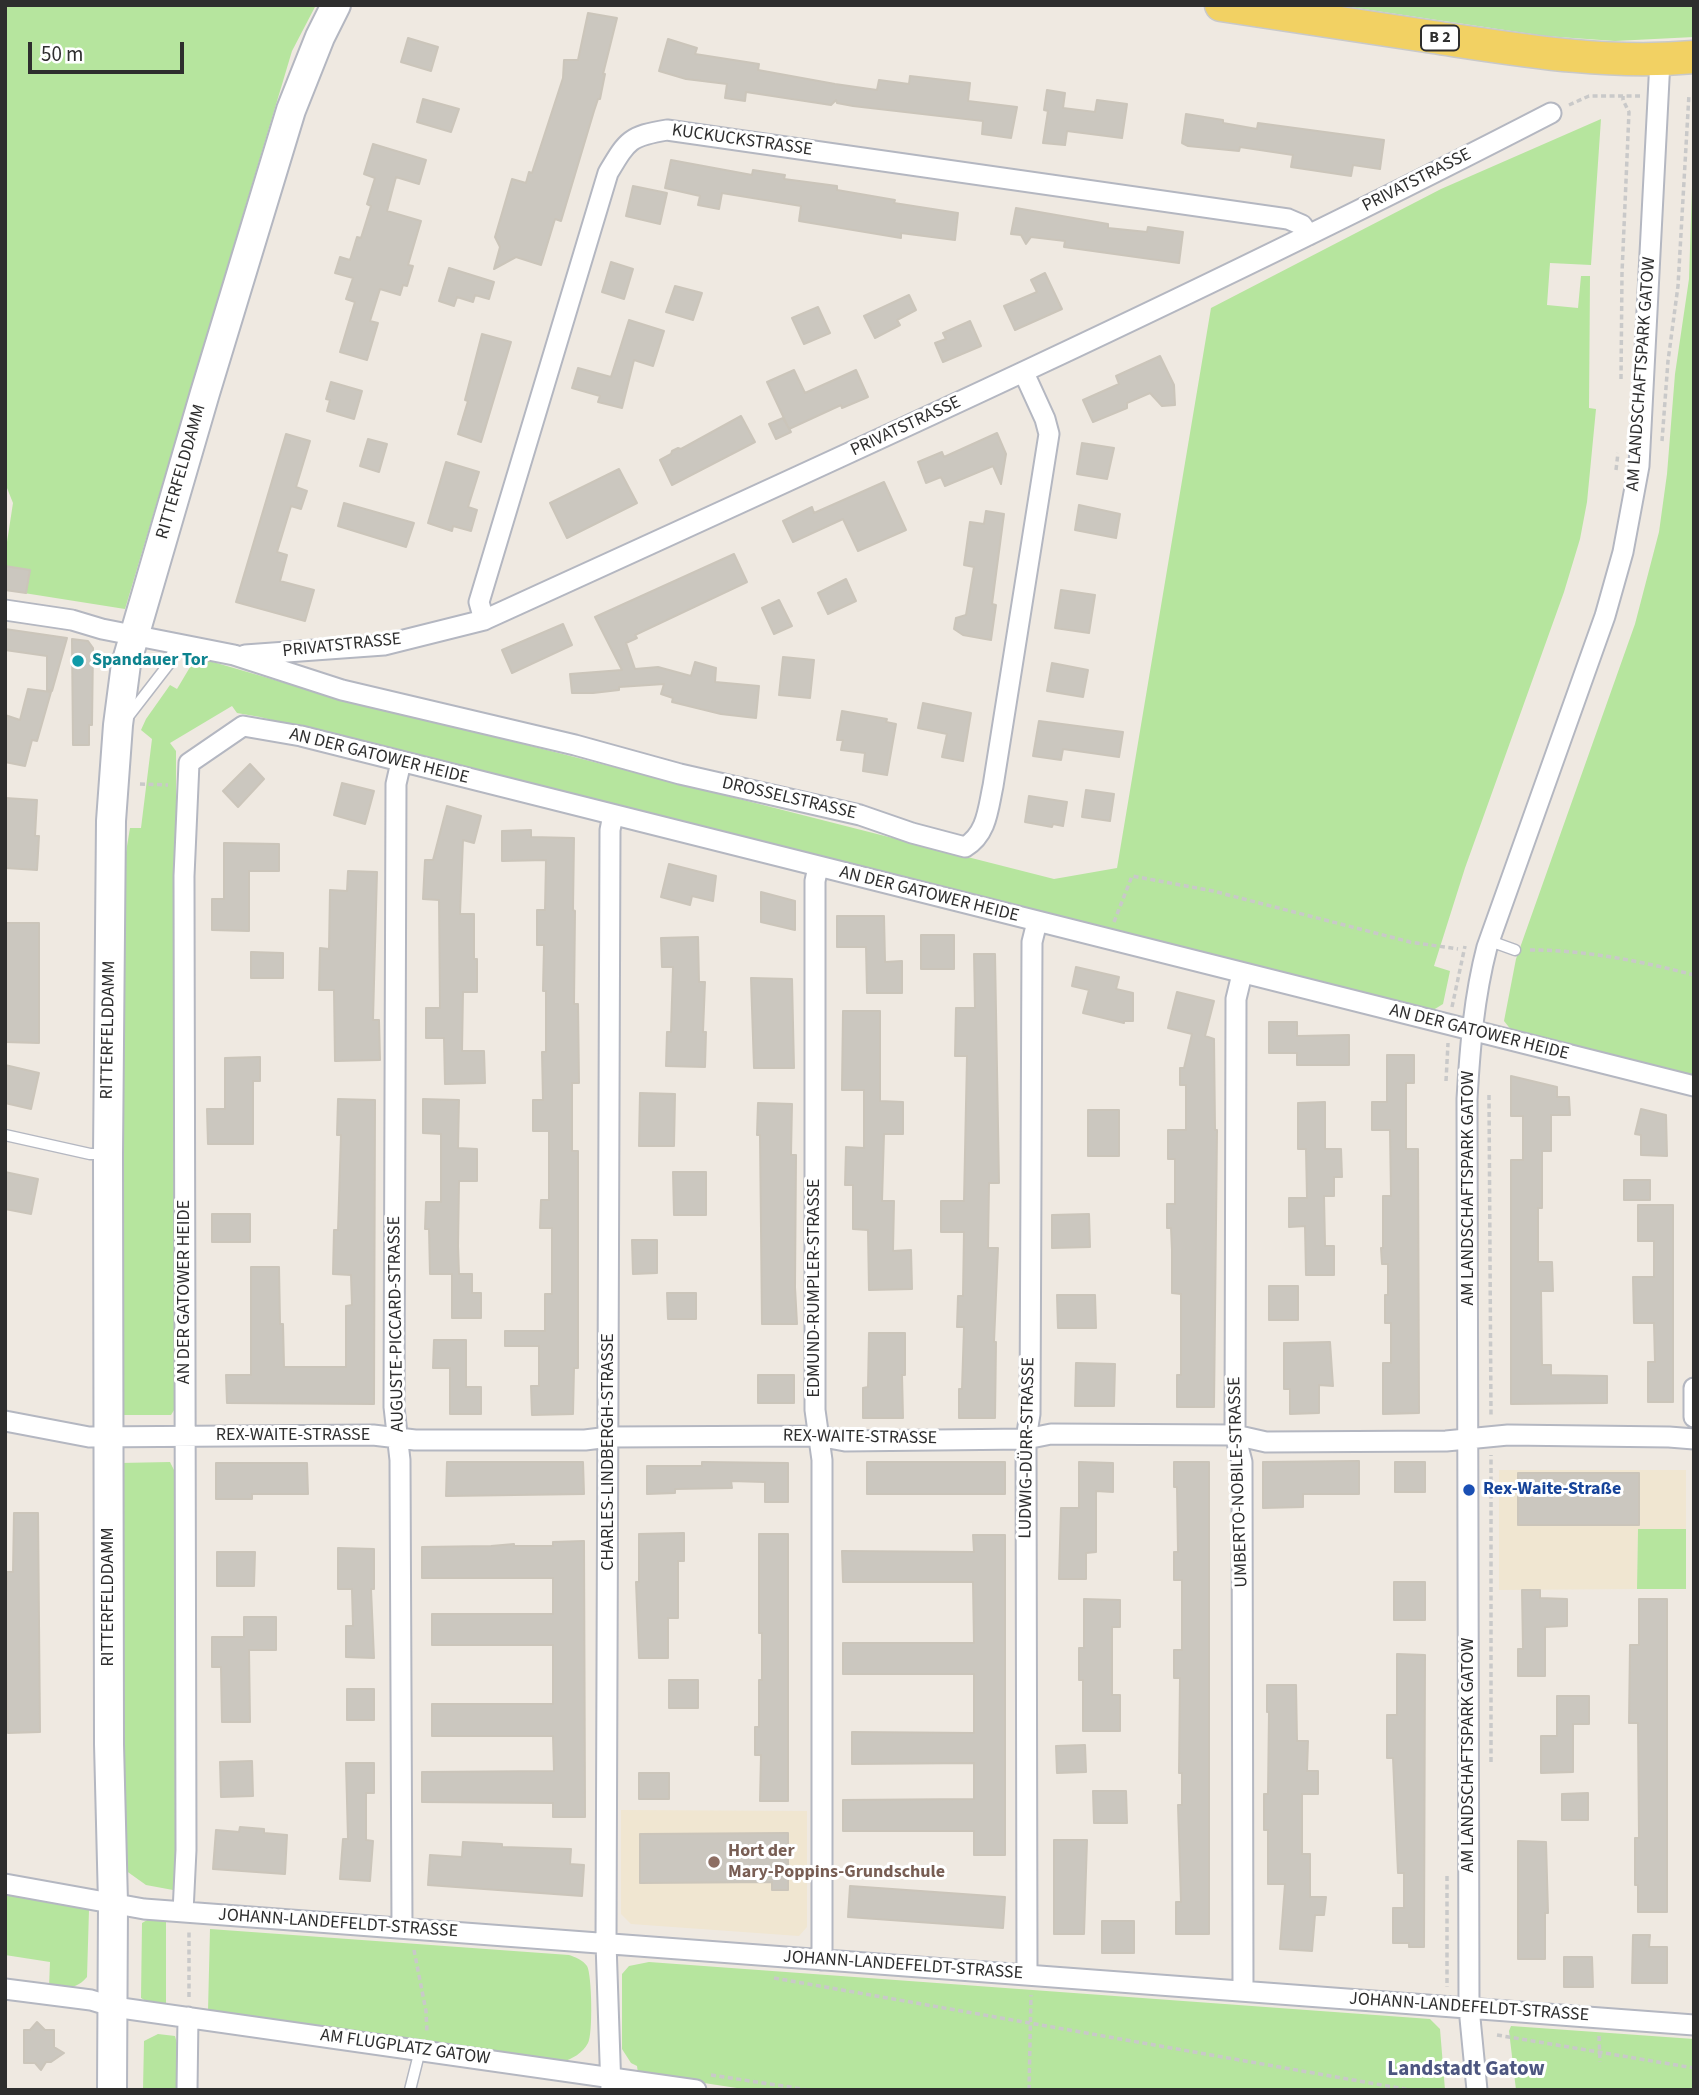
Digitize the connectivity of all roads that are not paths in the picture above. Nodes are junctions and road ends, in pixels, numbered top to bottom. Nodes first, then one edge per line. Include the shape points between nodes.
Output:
1 (337, 5) edge
2 (1221, 5) edge
3 (1694, 57) edge
4 (1660, 60) junction
5 (1551, 113) road end
6 (1309, 235) junction
7 (1024, 373) junction
8 (5, 610) edge
9 (484, 620) junction
10 (135, 636) junction
11 (176, 643) junction
12 (234, 655) junction
13 (118, 724) junction
14 (401, 762) junction
15 (613, 815) junction
16 (818, 867) junction
17 (1037, 922) junction
18 (1490, 941) junction
19 (1515, 950) road end
20 (1242, 974) junction
21 (1472, 1031) junction
22 (1694, 1086) edge
23 (5, 1135) edge
24 (107, 1154) junction
25 (1694, 1388) edge
26 (1694, 1418) edge
27 (5, 1422) edge
28 (1235, 1435) junction
29 (818, 1436) junction
30 (108, 1437) junction
31 (185, 1437) junction
32 (609, 1437) junction
33 (399, 1438) junction
34 (1469, 1438) junction
35 (1026, 1439) junction
36 (1694, 1439) edge
37 (5, 1884) edge
38 (113, 1903) junction
39 (187, 1912) junction
40 (407, 1934) junction
41 (606, 1943) junction
42 (822, 1960) junction
43 (1029, 1975) junction
44 (5, 1989) edge
45 (1243, 1991) junction
46 (114, 2007) junction
47 (1460, 2007) junction
48 (188, 2017) junction
49 (1694, 2025) edge
50 (424, 2044) junction
51 (700, 2082) edge
52 (610, 2084) edge
53 (112, 2090) edge
54 (187, 2090) edge
55 (410, 2090) edge
56 (1477, 2090) edge

1 - 10 main road, RITTERFELDDAMM via 291,110
2 - 4 main road, B 2 via 1546,55
3 - 4 main road, B 2
4 - 18 street, AM LANDSCHAFTSPARK GATOW via 1639,466 1623,552 1605,616
5 - 6 street, PRIVATSTRASSE
6 - 7 street, PRIVATSTRASSE
6 - 9 street, KUCKUCKSTRASSE via 1302,225 1288,219 667,130 645,133 626,143 608,173 479,602
7 - 9 street, PRIVATSTRASSE
7 - 12 street, DROSSELSTRASSE via 1049,434 993,786 982,829 965,847 860,815 342,690
8 - 10 street, DROSSELSTRASSE
9 - 12 street, PRIVATSTRASSE via 384,645
10 - 11 street, DROSSELSTRASSE
10 - 13 main road, RITTERFELDDAMM via 126,664
11 - 12 street, DROSSELSTRASSE
11 - 13 lane via 168,666 131,715
13 - 24 main road, RITTERFELDDAMM via 111,821
14 - 15 street, AN DER GATOWER HEIDE
14 - 31 street, AN DER GATOWER HEIDE via 243,726 189,763 184,876
14 - 33 street, AUGUSTE-PICCARD-STRASSE via 396,784 394,1407
15 - 16 street, AN DER GATOWER HEIDE
15 - 32 street, CHARLES-LINDBERGH-STRASSE
16 - 17 street, AN DER GATOWER HEIDE
16 - 29 street, EDMUND-RUMPLER-STRASSE
17 - 20 street, AN DER GATOWER HEIDE
17 - 35 street, LUDWIG-DÜRR-STRASSE via 1032,942 1030,1415
18 - 19 lane
18 - 21 street, AM LANDSCHAFTSPARK GATOW
20 - 21 street, AN DER GATOWER HEIDE
20 - 28 street, UMBERTO-NOBILE-STRASSE via 1236,999
21 - 22 street, AN DER GATOWER HEIDE
21 - 34 street, AM LANDSCHAFTSPARK GATOW via 1467,1122
23 - 24 lane
24 - 30 main road, RITTERFELDDAMM
25 - 26 street
27 - 30 street, REX-WAITE-STRASSE
28 - 34 street, REX-WAITE-STRASSE via 1266,1442
28 - 35 street, REX-WAITE-STRASSE via 1051,1434
28 - 45 street, UMBERTO-NOBILE-STRASSE via 1241,1462
29 - 32 street, REX-WAITE-STRASSE
29 - 35 street, REX-WAITE-STRASSE via 845,1441
29 - 42 street, EDMUND-RUMPLER-STRASSE via 822,1460
30 - 31 street, REX-WAITE-STRASSE
30 - 38 main road, RITTERFELDDAMM
31 - 33 street, REX-WAITE-STRASSE
31 - 39 street, AN DER GATOWER HEIDE
32 - 33 street, REX-WAITE-STRASSE
32 - 41 street, CHARLES-LINDBERGH-STRASSE
33 - 40 street, AUGUSTE-PICCARD-STRASSE
34 - 36 street, REX-WAITE-STRASSE
34 - 47 street, AM LANDSCHAFTSPARK GATOW
35 - 43 street, LUDWIG-DÜRR-STRASSE
37 - 38 street, JOHANN-LANDEFELDT-STRASSE
38 - 39 street, JOHANN-LANDEFELDT-STRASSE
38 - 46 main road, RITTERFELDDAMM
39 - 40 street, JOHANN-LANDEFELDT-STRASSE
40 - 41 street, JOHANN-LANDEFELDT-STRASSE
41 - 42 street, JOHANN-LANDEFELDT-STRASSE
41 - 52 street, CHARLES-LINDBERGH-STRASSE
42 - 43 street, JOHANN-LANDEFELDT-STRASSE
43 - 45 street, JOHANN-LANDEFELDT-STRASSE
44 - 46 street, AM FLUGPLATZ GATOW
45 - 47 street, JOHANN-LANDEFELDT-STRASSE
46 - 48 street, AM FLUGPLATZ GATOW
46 - 53 main road, RITTERFELDDAMM
47 - 49 street, JOHANN-LANDEFELDT-STRASSE
47 - 56 street, AM LANDSCHAFTSPARK GATOW
48 - 50 street, AM FLUGPLATZ GATOW
48 - 54 street
50 - 52 street, AM FLUGPLATZ GATOW
50 - 55 lane
51 - 52 street, AM FLUGPLATZ GATOW

